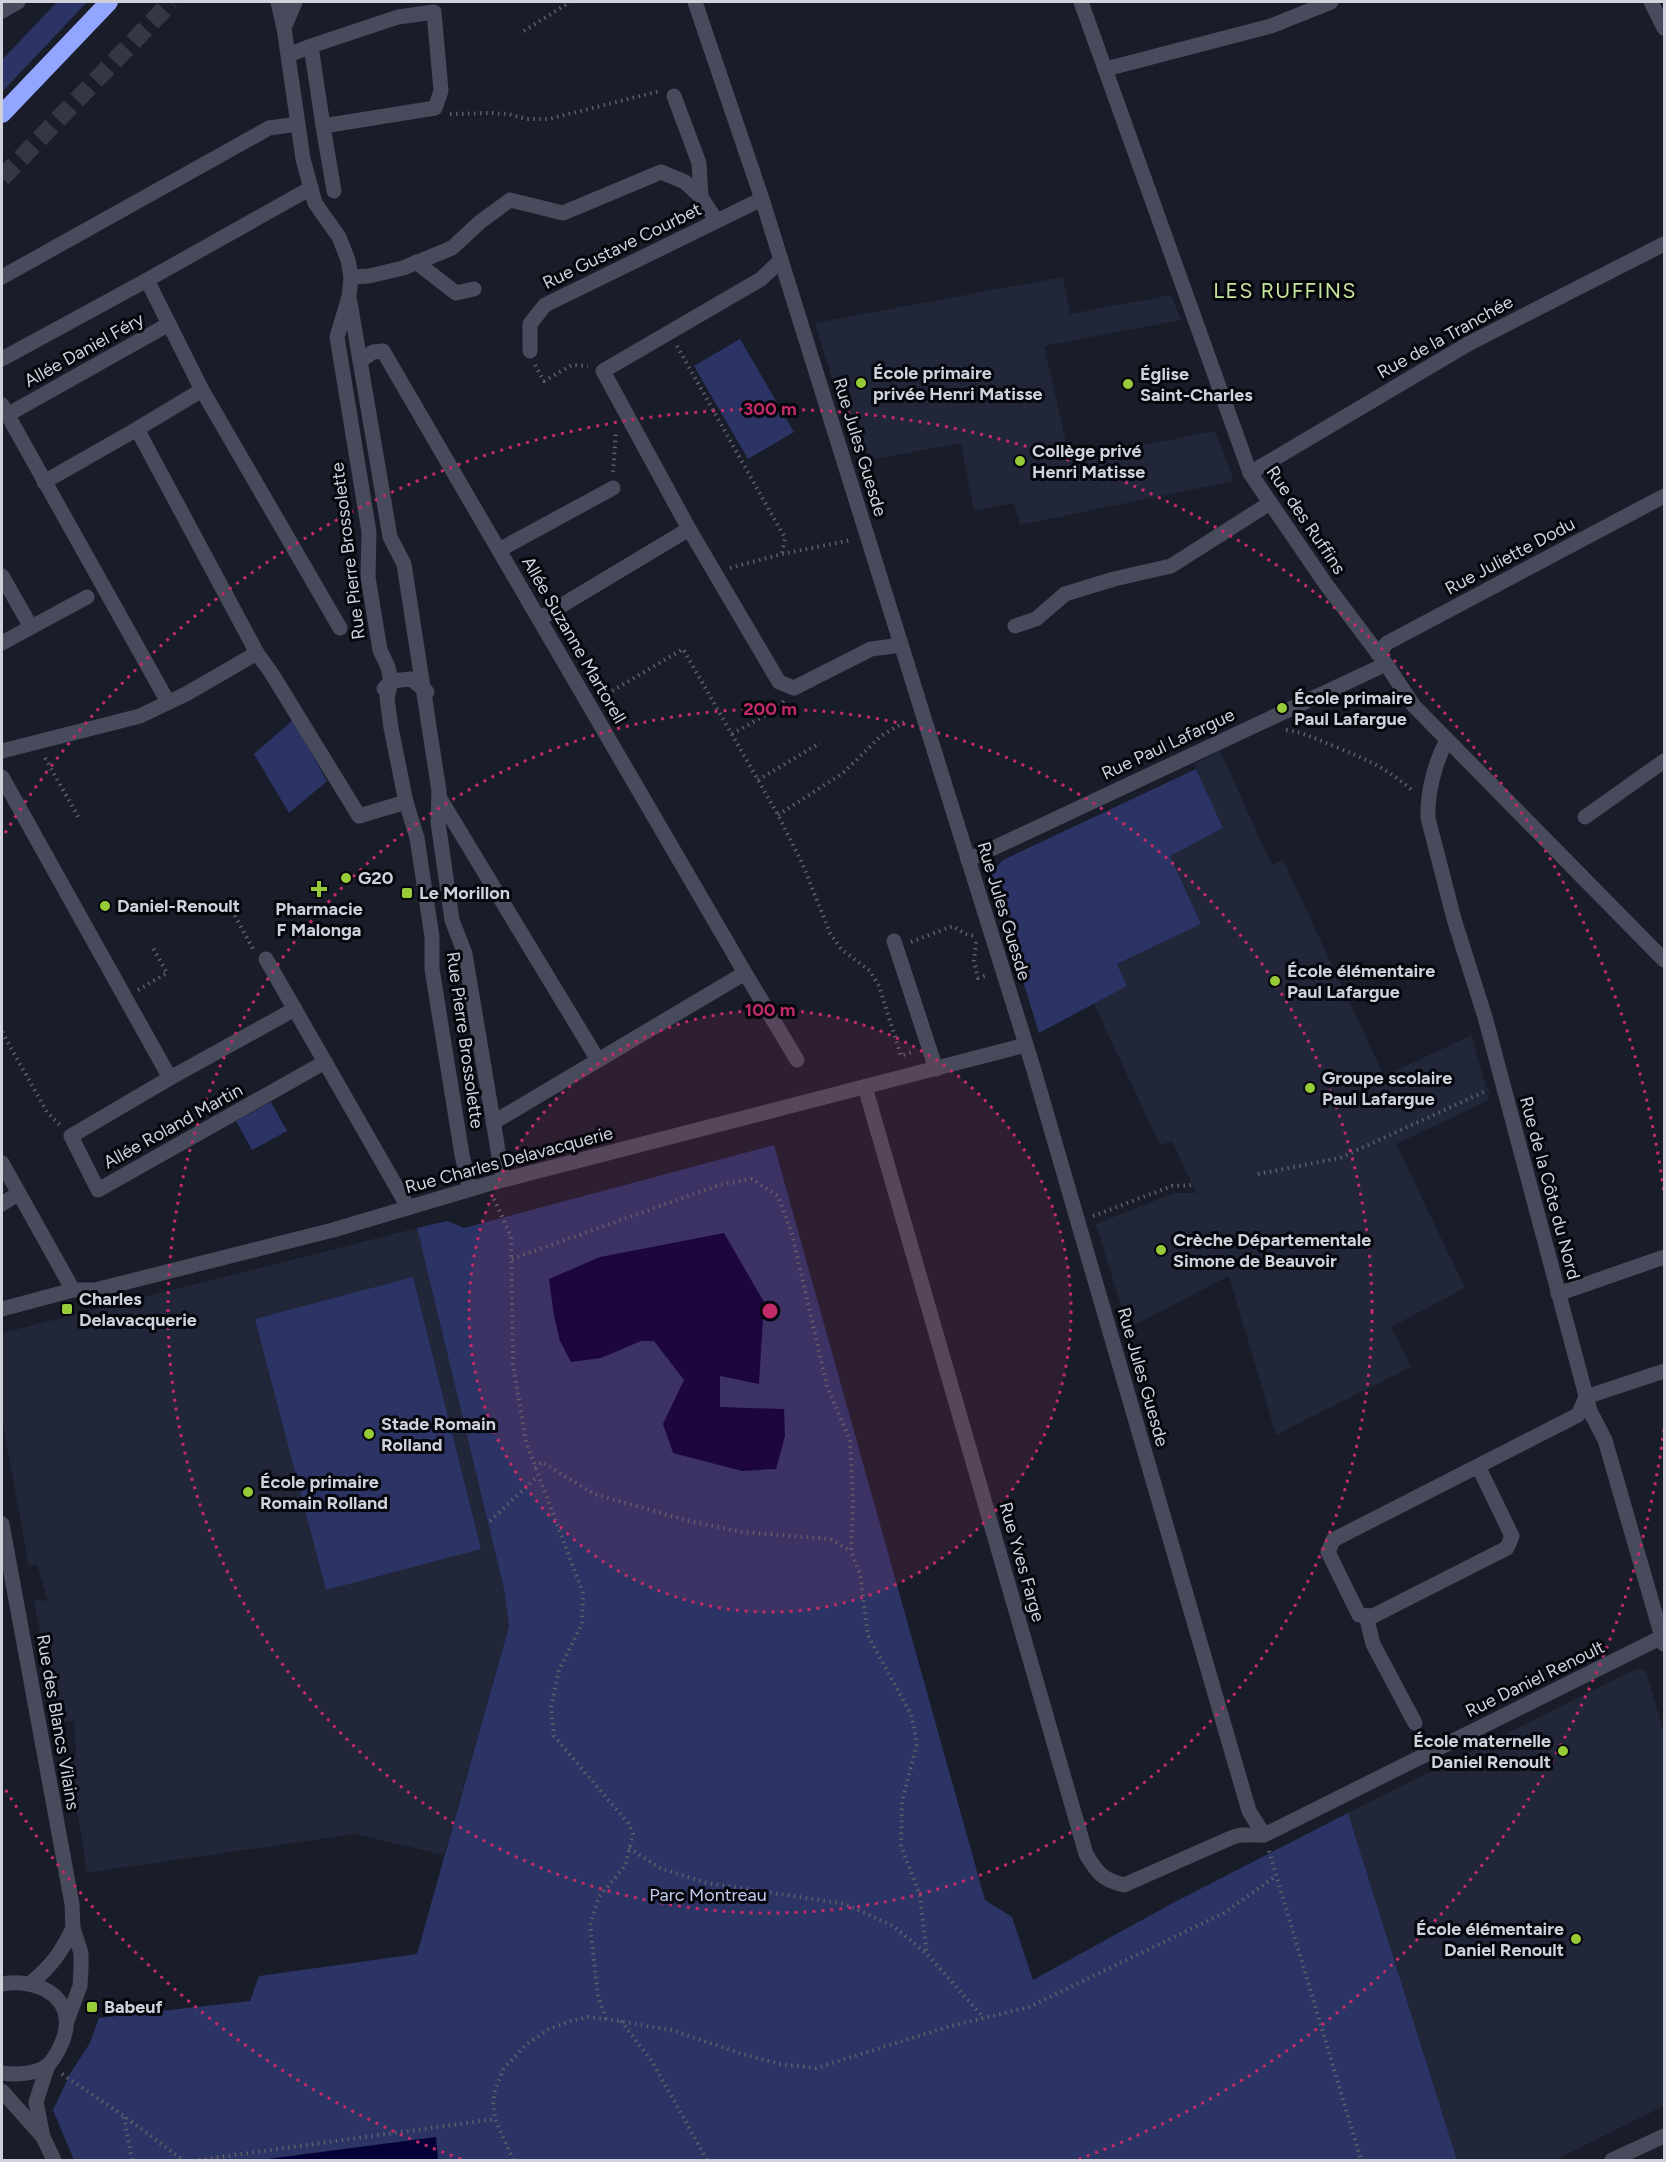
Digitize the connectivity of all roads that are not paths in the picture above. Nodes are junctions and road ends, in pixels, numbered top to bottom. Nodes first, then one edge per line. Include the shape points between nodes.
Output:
1 (18, 2) edge
2 (109, 2) edge
3 (278, 2) edge
4 (295, 2) edge
5 (695, 2) edge
6 (1081, 2) edge
7 (1331, 2) edge
8 (1651, 2) edge
9 (2, 11) edge
10 (285, 28) junction
11 (1665, 28) edge
12 (311, 46) junction
13 (289, 55) junction
14 (1107, 69) junction
15 (674, 96) road end
16 (2, 114) edge
17 (298, 124) junction
18 (323, 126) junction
19 (311, 188) junction
20 (334, 191) dead end
21 (701, 197) junction
22 (762, 199) junction
23 (717, 220) junction
24 (1665, 244) edge
25 (781, 260) junction
26 (417, 262) junction
27 (2, 277) edge
28 (351, 277) junction
29 (147, 280) junction
30 (474, 289) dead end
31 (349, 297) junction
32 (169, 324) junction
33 (530, 351) road end
34 (2, 359) edge
35 (360, 361) junction
36 (202, 390) junction
37 (4, 410) edge
38 (137, 429) junction
39 (1250, 473) junction
40 (613, 481) road end
41 (44, 482) junction
42 (1665, 496) edge
43 (1270, 503) junction
44 (689, 529) junction
45 (499, 550) junction
46 (2, 576) edge
47 (87, 597) dead end
48 (539, 619) junction
49 (1015, 626) dead end
50 (32, 627) junction
51 (339, 628) dead end
52 (2, 643) edge
53 (901, 645) junction
54 (257, 653) junction
55 (1382, 659) junction
56 (391, 681) junction
57 (423, 687) junction
58 (168, 702) junction
59 (1448, 740) junction
60 (2, 751) edge
61 (1665, 761) edge
62 (2, 777) edge
63 (439, 797) junction
64 (406, 802) junction
65 (1585, 817) dead end
66 (968, 860) junction
67 (895, 945) road end
68 (266, 959) road end
69 (1665, 960) edge
70 (745, 973) junction
71 (295, 1009) junction
72 (1026, 1045) junction
73 (598, 1060) junction
74 (797, 1060) dead end
75 (325, 1062) junction
76 (936, 1069) junction
77 (170, 1078) junction
78 (865, 1087) junction
79 (494, 1122) junction
80 (2, 1162) edge
81 (503, 1180) junction
82 (470, 1189) junction
83 (19, 1194) junction
84 (2, 1204) edge
85 (408, 1207) junction
86 (1665, 1257) edge
87 (73, 1290) junction
88 (1558, 1294) junction
89 (2, 1309) edge
90 (1665, 1371) edge
91 (1586, 1397) junction
92 (1478, 1466) junction
93 (2, 1524) edge
94 (1366, 1616) junction
95 (1664, 1640) edge
96 (1415, 1723) dead end
97 (1264, 1835) junction
98 (73, 1928) junction
99 (31, 1983) junction
100 (2, 1984) edge
101 (67, 2021) junction
102 (48, 2065) junction
103 (2, 2073) edge
104 (2, 2091) edge
105 (1665, 2136) edge
106 (43, 2137) junction
107 (54, 2160) edge
108 (1612, 2160) edge

1 - 9 street
2 - 16 highway
3 - 10 street, Rue Pierre Brossolette
4 - 10 street, Rue Pierre Brossolette
5 - 22 street, Rue Jules Guesde
6 - 14 street, Rue des Ruffins
7 - 14 street via 1271,26
8 - 11 street
10 - 13 street, Rue Pierre Brossolette
12 - 13 street
12 - 18 street
12 - 18 street via 398,17 434,12 441,92 435,108
13 - 17 street, Rue Pierre Brossolette
14 - 39 street, Rue des Ruffins
15 - 21 street via 699,163
17 - 19 street, Rue Pierre Brossolette
17 - 27 street via 269,128
18 - 20 street
19 - 28 street, Rue Pierre Brossolette via 315,202 339,237
19 - 29 street, Allée Daniel Féry
21 - 23 street
21 - 26 street via 685,182 661,172 563,213 510,200 452,248
22 - 23 street, Rue Gustave Courbet
22 - 25 street, Rue Jules Guesde
23 - 33 street, Rue Gustave Courbet via 545,305 530,324
24 - 39 street, Rue de la Tranchée via 1468,344
25 - 44 street via 761,279 603,371
25 - 53 street, Rue Jules Guesde
26 - 28 street via 369,276
26 - 30 street via 456,293
28 - 31 street, Rue Pierre Brossolette
29 - 32 street, Allée Daniel Féry
29 - 34 street, Allée Daniel Féry
31 - 35 street, Rue Pierre Brossolette
31 - 56 street, Rue Pierre Brossolette via 337,337 369,532 368,577 376,633
32 - 36 street
32 - 37 street, Allée Daniel Féry
35 - 45 street, Allée Suzanne Martorell via 373,352 383,351
35 - 57 street, Rue Pierre Brossolette via 390,537 404,564
36 - 38 street
36 - 51 street
37 - 41 street, Allée Daniel Féry
38 - 41 street
38 - 54 street
39 - 43 street, Rue des Ruffins
40 - 45 street
41 - 58 street, Allée Daniel Féry
42 - 55 street, Rue Juliette Dodu via 1387,644
43 - 49 street via 1171,566 1065,594 1036,619
43 - 55 street, Rue des Ruffins
44 - 48 street
44 - 53 street via 779,682 794,688 871,649
45 - 48 street, Allée Suzanne Martorell
46 - 50 street
47 - 50 street
48 - 70 street, Allée Suzanne Martorell
50 - 52 street
53 - 66 street, Rue Jules Guesde
54 - 58 street
54 - 64 street via 359,816
55 - 59 street, Rue des Ruffins via 1414,706
55 - 66 street, Rue Paul Lafargue
56 - 57 street via 411,680
56 - 64 street, Rue Pierre Brossolette via 379,694 379,705 381,716 391,728
57 - 63 street, Rue Pierre Brossolette
58 - 60 street via 140,716
59 - 69 street, Rue des Ruffins
59 - 88 street, Rue de la Côte du Nord via 1440,752 1427,804 1428,818
61 - 65 street
62 - 77 street
63 - 73 street
63 - 79 street, Rue Pierre Brossolette via 438,822 452,920 465,954
64 - 82 street, Rue Pierre Brossolette via 417,838 432,937 432,969
66 - 72 street, Rue Jules Guesde
67 - 76 street
68 - 71 street
70 - 73 street
70 - 74 street, Allée Suzanne Martorell
71 - 75 street
71 - 77 street
72 - 76 street, Rue Charles Delavacquerie
72 - 97 street, Rue Jules Guesde via 1249,1811
73 - 79 street
75 - 77 street, Allée Roland Martin via 98,1190 71,1136
75 - 85 street
76 - 78 street, Rue Charles Delavacquerie
78 - 81 street, Rue Charles Delavacquerie
78 - 97 street, Rue Yves Farge via 1086,1854 1109,1881 1124,1885 1233,1837
79 - 81 street, Rue Pierre Brossolette
80 - 83 street
81 - 82 street, Rue Charles Delavacquerie
82 - 85 street, Rue Charles Delavacquerie
83 - 84 street
83 - 87 street
85 - 87 street, Rue Charles Delavacquerie via 333,1230 95,1290
86 - 88 street
87 - 89 street, Rue Charles Delavacquerie
88 - 91 street, Rue de la Côte du Nord
90 - 91 street
91 - 92 street via 1578,1415
91 - 95 street, Rue de la Côte du Nord via 1605,1440
92 - 94 street via 1512,1536 1507,1548 1373,1616
92 - 94 street via 1333,1540 1328,1552 1359,1615
93 - 98 street, Rue des Blancs Vilains via 72,1904
94 - 96 street via 1373,1644
95 - 97 street, Rue Daniel Renoult
98 - 99 street via 60,1954
98 - 101 street, Rue des Blancs Vilains via 81,1953 80,1986
99 - 100 street
99 - 101 street via 52,1993
101 - 102 street, Rue des Blancs Vilains via 65,2037
102 - 103 street via 16,2075
102 - 106 street, Rue des Blancs Vilains via 36,2102
104 - 106 street
105 - 108 street
106 - 107 street

